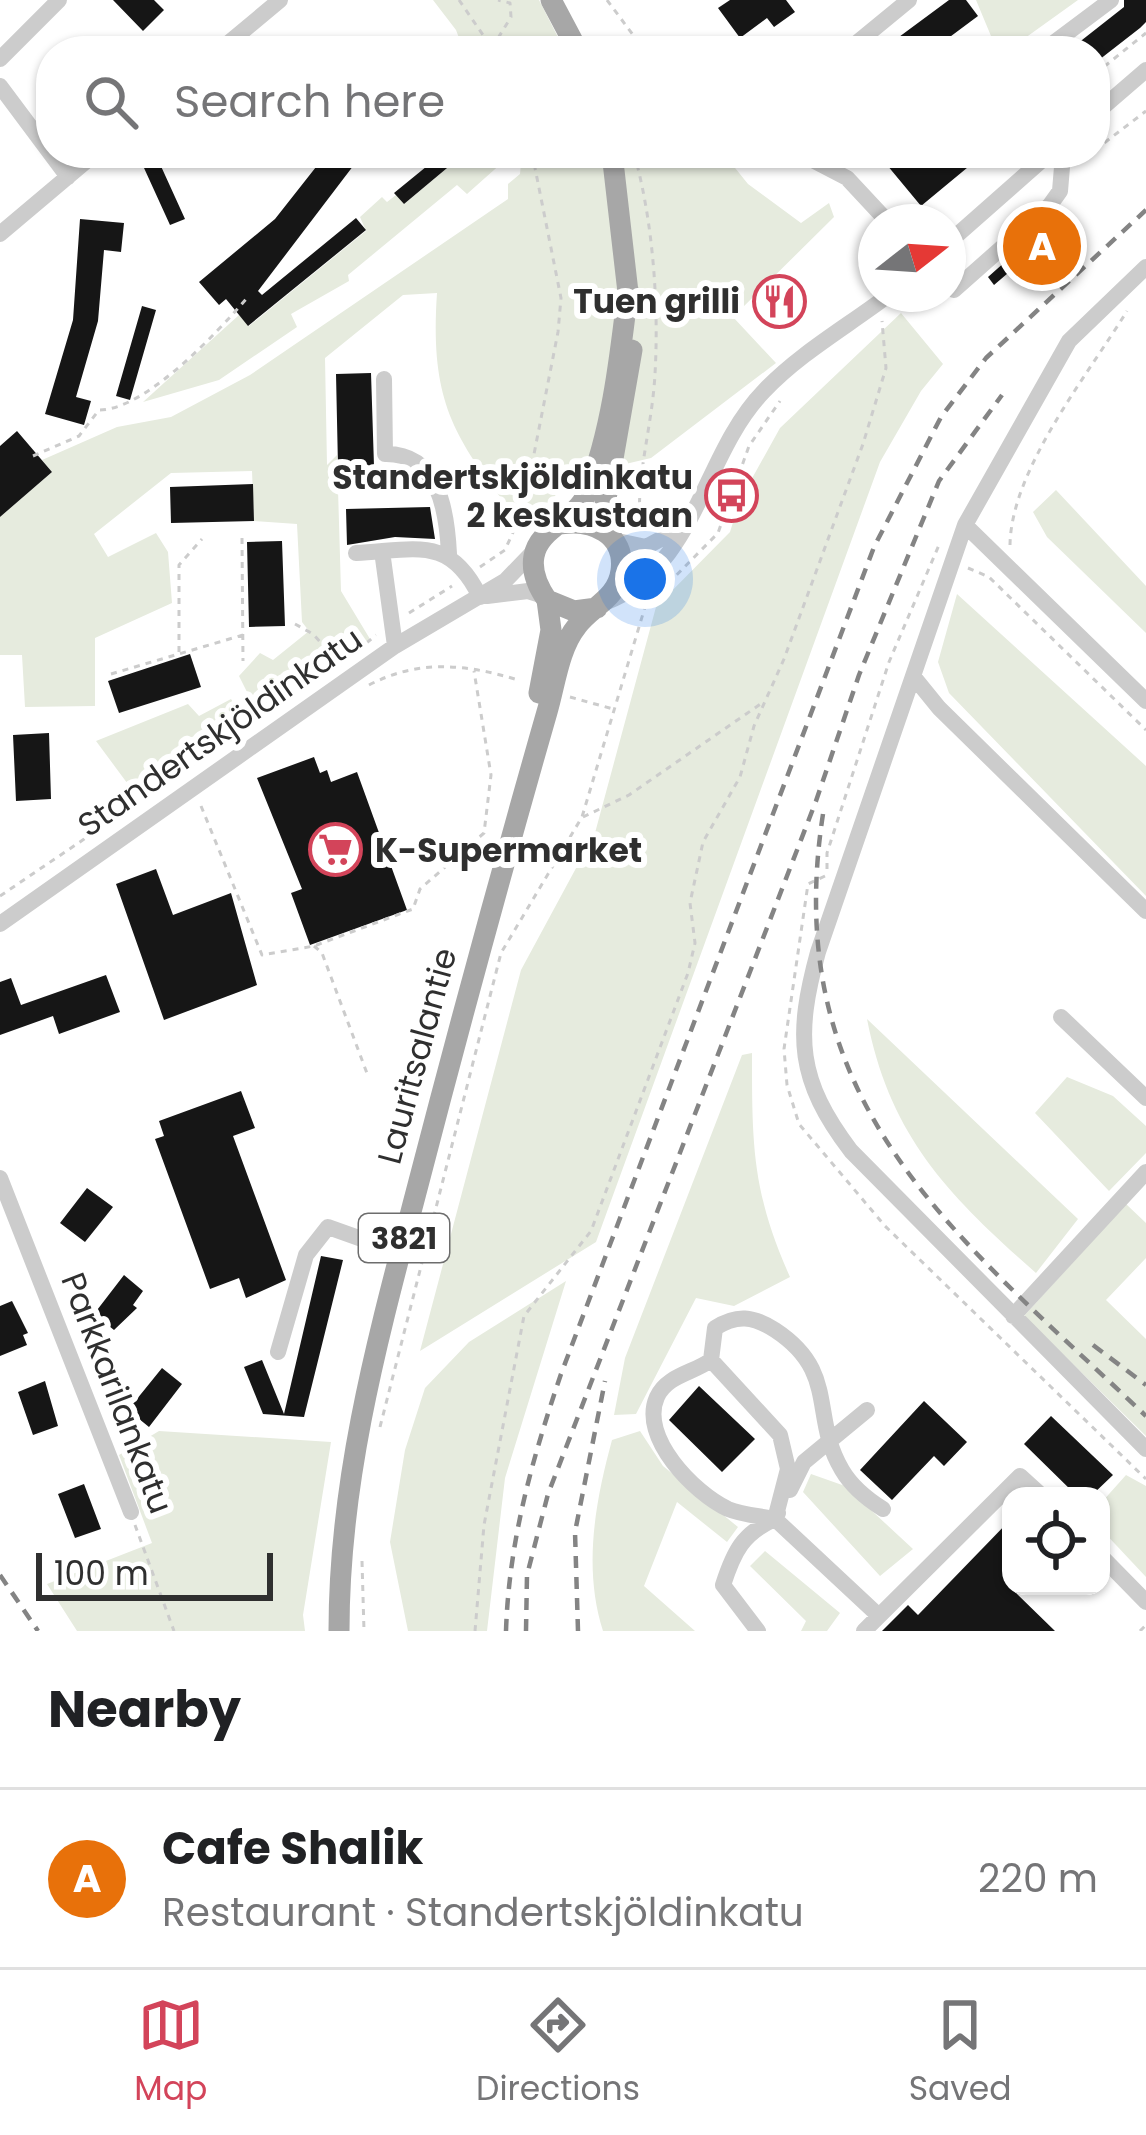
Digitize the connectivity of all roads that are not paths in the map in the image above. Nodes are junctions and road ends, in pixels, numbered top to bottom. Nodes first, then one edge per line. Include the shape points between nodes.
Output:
1 (59, 0) edge
2 (280, 0) edge
3 (551, 0) edge
4 (909, 0) edge
5 (1111, 0) edge
6 (237, 36) edge
7 (570, 36) edge
8 (865, 36) edge
9 (1063, 36) edge
10 (0, 59) edge
11 (1146, 70) edge
12 (0, 86) edge
13 (1110, 101) edge
14 (36, 134) edge
15 (61, 168) edge
16 (78, 168) edge
17 (614, 168) edge
18 (828, 168) edge
19 (1046, 168) edge
20 (1057, 168) edge
21 (68, 177) junction
22 (872, 204) edge
23 (966, 229) edge
24 (0, 234) edge
25 (1146, 267) edge
26 (966, 279) edge
27 (628, 290) junction
28 (878, 312) edge
29 (384, 379) dead end
30 (690, 519) junction
31 (561, 524) junction
32 (965, 525) junction
33 (610, 536) junction
34 (537, 546) junction
35 (382, 551) junction
36 (356, 553) dead end
37 (449, 554) junction
38 (480, 597) junction
39 (546, 598) junction
40 (601, 605) junction
41 (395, 646) junction
42 (913, 676) junction
43 (1146, 701) edge
44 (505, 851) junction
45 (1146, 911) edge
46 (0, 924) edge
47 (1060, 1017) dead end
48 (1146, 1099) edge
49 (1146, 1172) edge
50 (0, 1178) edge
51 (400, 1252) junction
52 (1012, 1316) junction
53 (278, 1352) dead end
54 (711, 1360) junction
55 (867, 1410) dead end
56 (831, 1437) junction
57 (1146, 1449) edge
58 (1009, 1487) edge
59 (1032, 1487) edge
60 (1002, 1494) edge
61 (883, 1509) dead end
62 (130, 1512) road end
63 (775, 1519) junction
64 (1110, 1565) edge
65 (1146, 1602) edge
66 (879, 1616) junction
67 (339, 1631) edge
68 (758, 1631) edge
69 (864, 1631) edge

1 - 10 street
2 - 6 street
3 - 7 main road
4 - 8 street
5 - 9 street
11 - 13 street
12 - 14 street
15 - 21 street
16 - 21 street
17 - 27 main road
18 - 22 street
19 - 23 street
20 - 26 street via 1060,190 1050,205
21 - 24 street
25 - 32 street via 1069,341
27 - 31 main road via 589,491
27 - 33 main road via 630,388 605,500
28 - 30 street via 761,393
29 - 37 street via 385,454 404,455 431,476
30 - 33 street via 657,544 636,548
30 - 40 street via 664,561
31 - 33 main road via 588,523
31 - 34 main road
32 - 42 street
32 - 43 street
33 - 40 main road via 621,572
34 - 38 street, Standertskjöldinkatu
34 - 39 main road via 533,570
35 - 36 street
35 - 37 street
35 - 41 street
37 - 38 street
38 - 39 street, Standertskjöldinkatu via 528,591
38 - 41 street, Standertskjöldinkatu
39 - 40 main road via 574,611
39 - 44 main road, Lauritsalantie / 3821 via 548,650
40 - 44 main road, Lauritsalantie / 3821 via 569,639
41 - 46 street, Standertskjöldinkatu
42 - 45 street
42 - 52 street via 818,952 802,1046 824,1117 850,1151
44 - 51 main road, Lauritsalantie / 3821
47 - 48 street
49 - 52 street
50 - 62 street, Parkkarilankatu
51 - 53 street via 328,1227 306,1255
51 - 67 main road, Lauritsalantie / 3821 via 347,1481
52 - 57 street
54 - 56 street via 715,1328 731,1318 758,1319 812,1362
54 - 63 street via 780,1435 788,1469
54 - 63 street via 658,1394 652,1420 663,1448 728,1509
55 - 56 street
56 - 61 street via 841,1468
56 - 63 street via 805,1462
58 - 59 street via 1020,1476
60 - 66 street
63 - 66 street
63 - 68 street via 749,1531 723,1585
64 - 65 street
66 - 69 street

